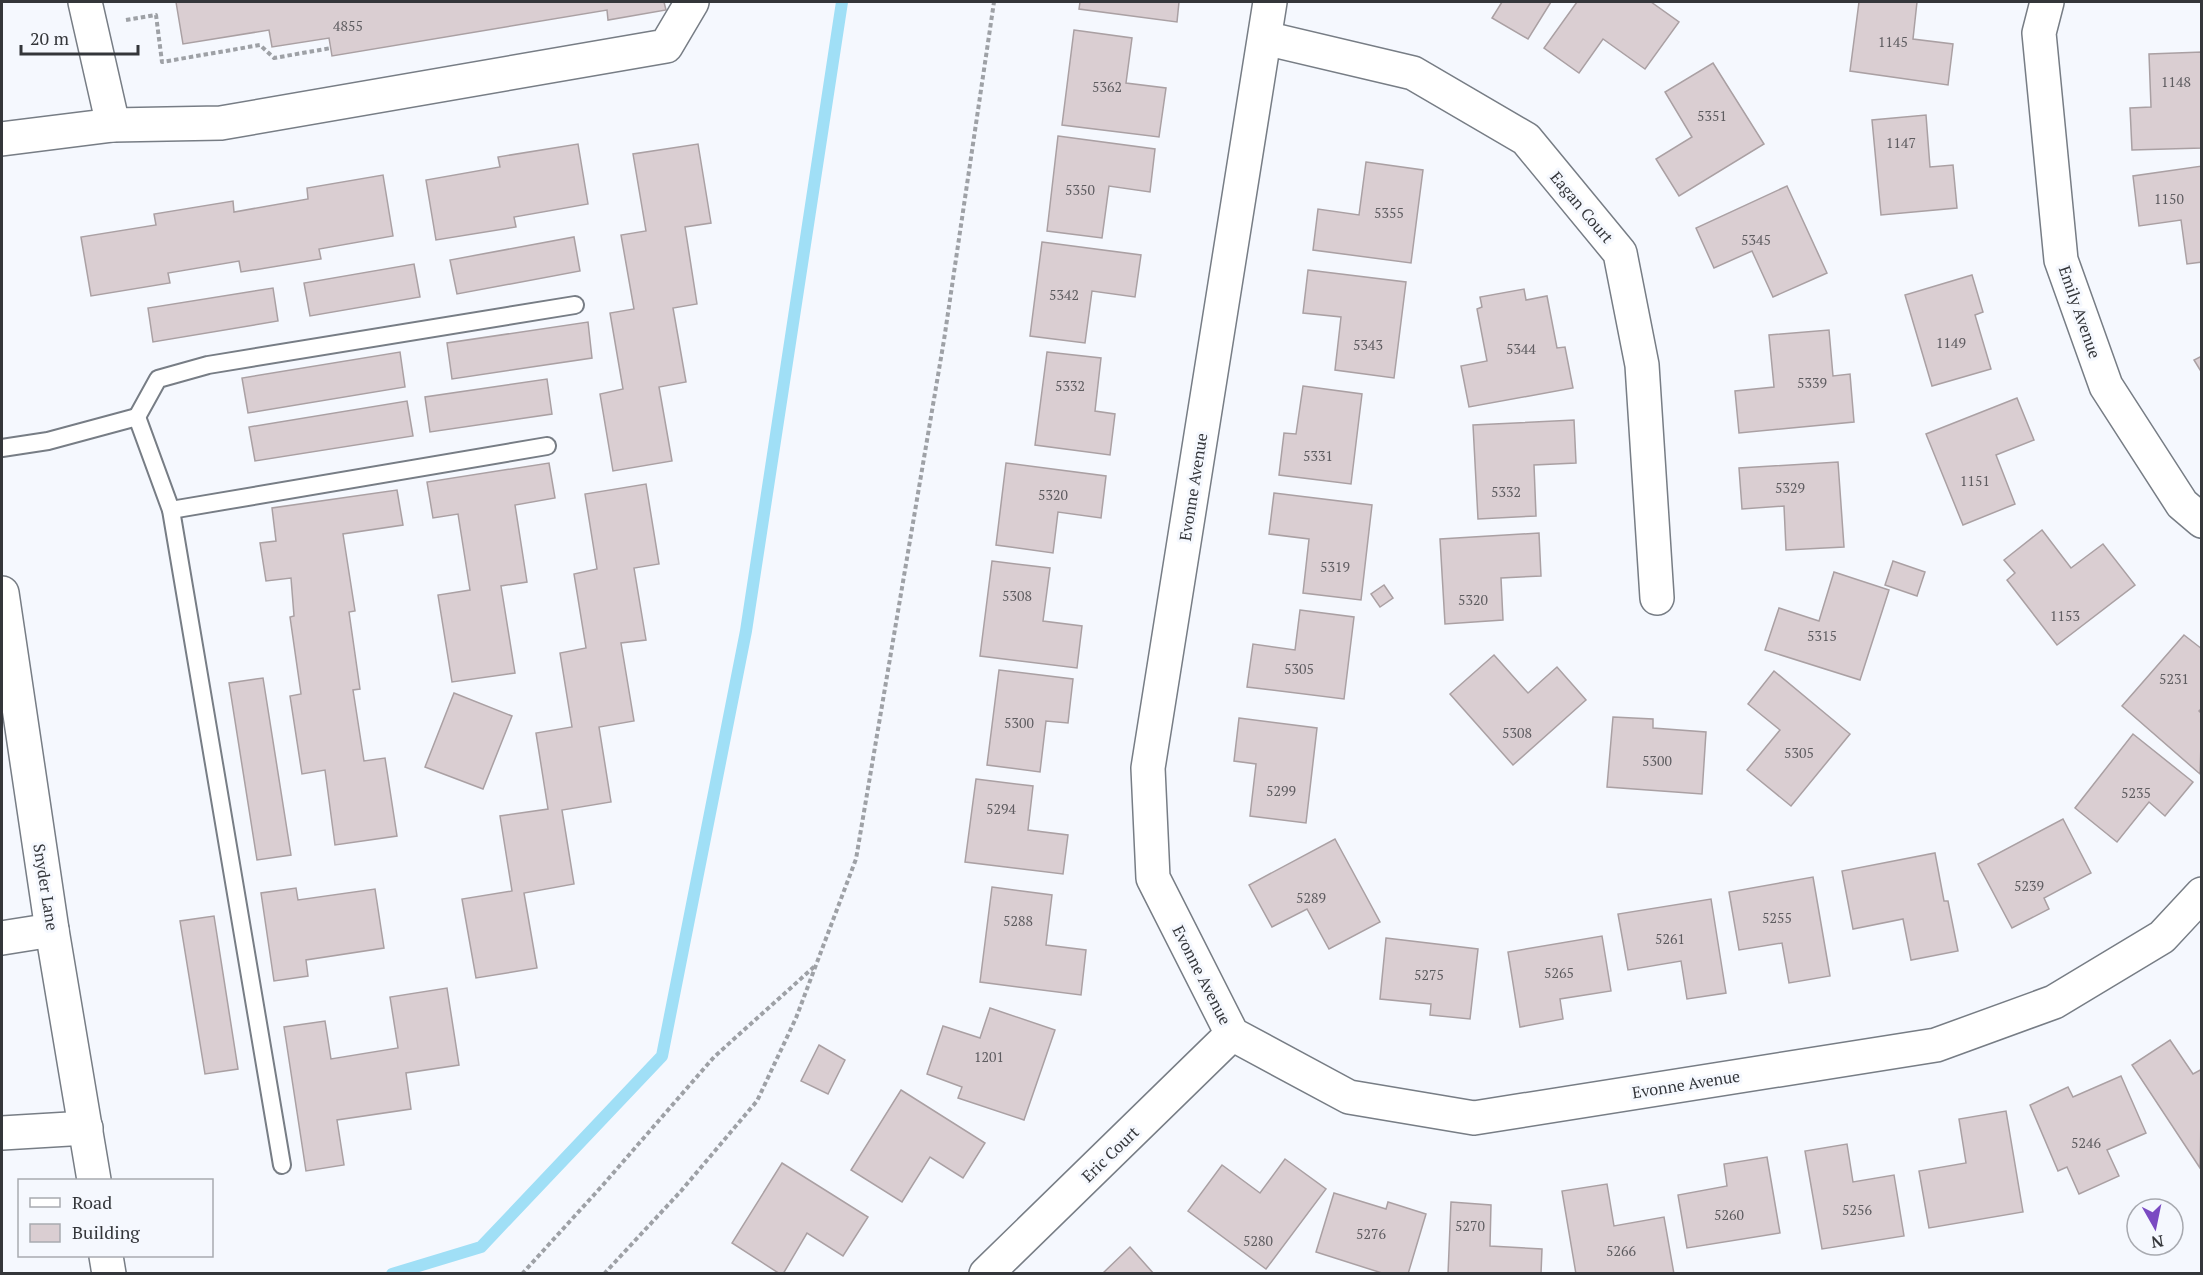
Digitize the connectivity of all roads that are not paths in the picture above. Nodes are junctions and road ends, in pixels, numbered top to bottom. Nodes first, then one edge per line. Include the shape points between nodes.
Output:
1 (85, 2) edge
2 (692, 2) edge
3 (1270, 2) edge
4 (2047, 2) edge
5 (1265, 38) junction
6 (113, 125) junction
7 (2, 139) edge
8 (575, 305) dead end
9 (137, 417) junction
10 (547, 446) dead end
11 (2, 448) edge
12 (171, 510) junction
13 (2202, 521) edge
14 (2, 593) edge
15 (1657, 598) dead end
16 (2202, 894) edge
17 (52, 930) junction
18 (2, 938) edge
19 (1232, 1034) junction
20 (86, 1128) junction
21 (2, 1133) edge
22 (282, 1165) dead end
23 (94, 1179) edge
24 (106, 1257) edge
25 (109, 1274) edge
26 (986, 1274) edge

1 - 6 street
2 - 6 street via 666,46 221,123
3 - 5 street, Evonne Avenue
4 - 13 street, Emily Avenue via 2039,33 2061,260 2106,386 2182,504
5 - 15 street, Eagan Court via 1413,73 1526,140 1620,253 1642,365
5 - 19 street, Evonne Avenue via 1148,768 1153,878
6 - 7 street
8 - 9 lane via 208,365 158,379
9 - 11 lane via 48,441
9 - 12 lane
10 - 12 lane
12 - 22 lane
14 - 17 street, Snyder Lane
16 - 19 street, Evonne Avenue via 2162,937 2054,1002 1936,1045 1474,1118 1349,1097
17 - 18 street
17 - 20 street, Snyder Lane
19 - 26 street, Eric Court
20 - 21 street
20 - 23 street, Snyder Lane
24 - 25 street

